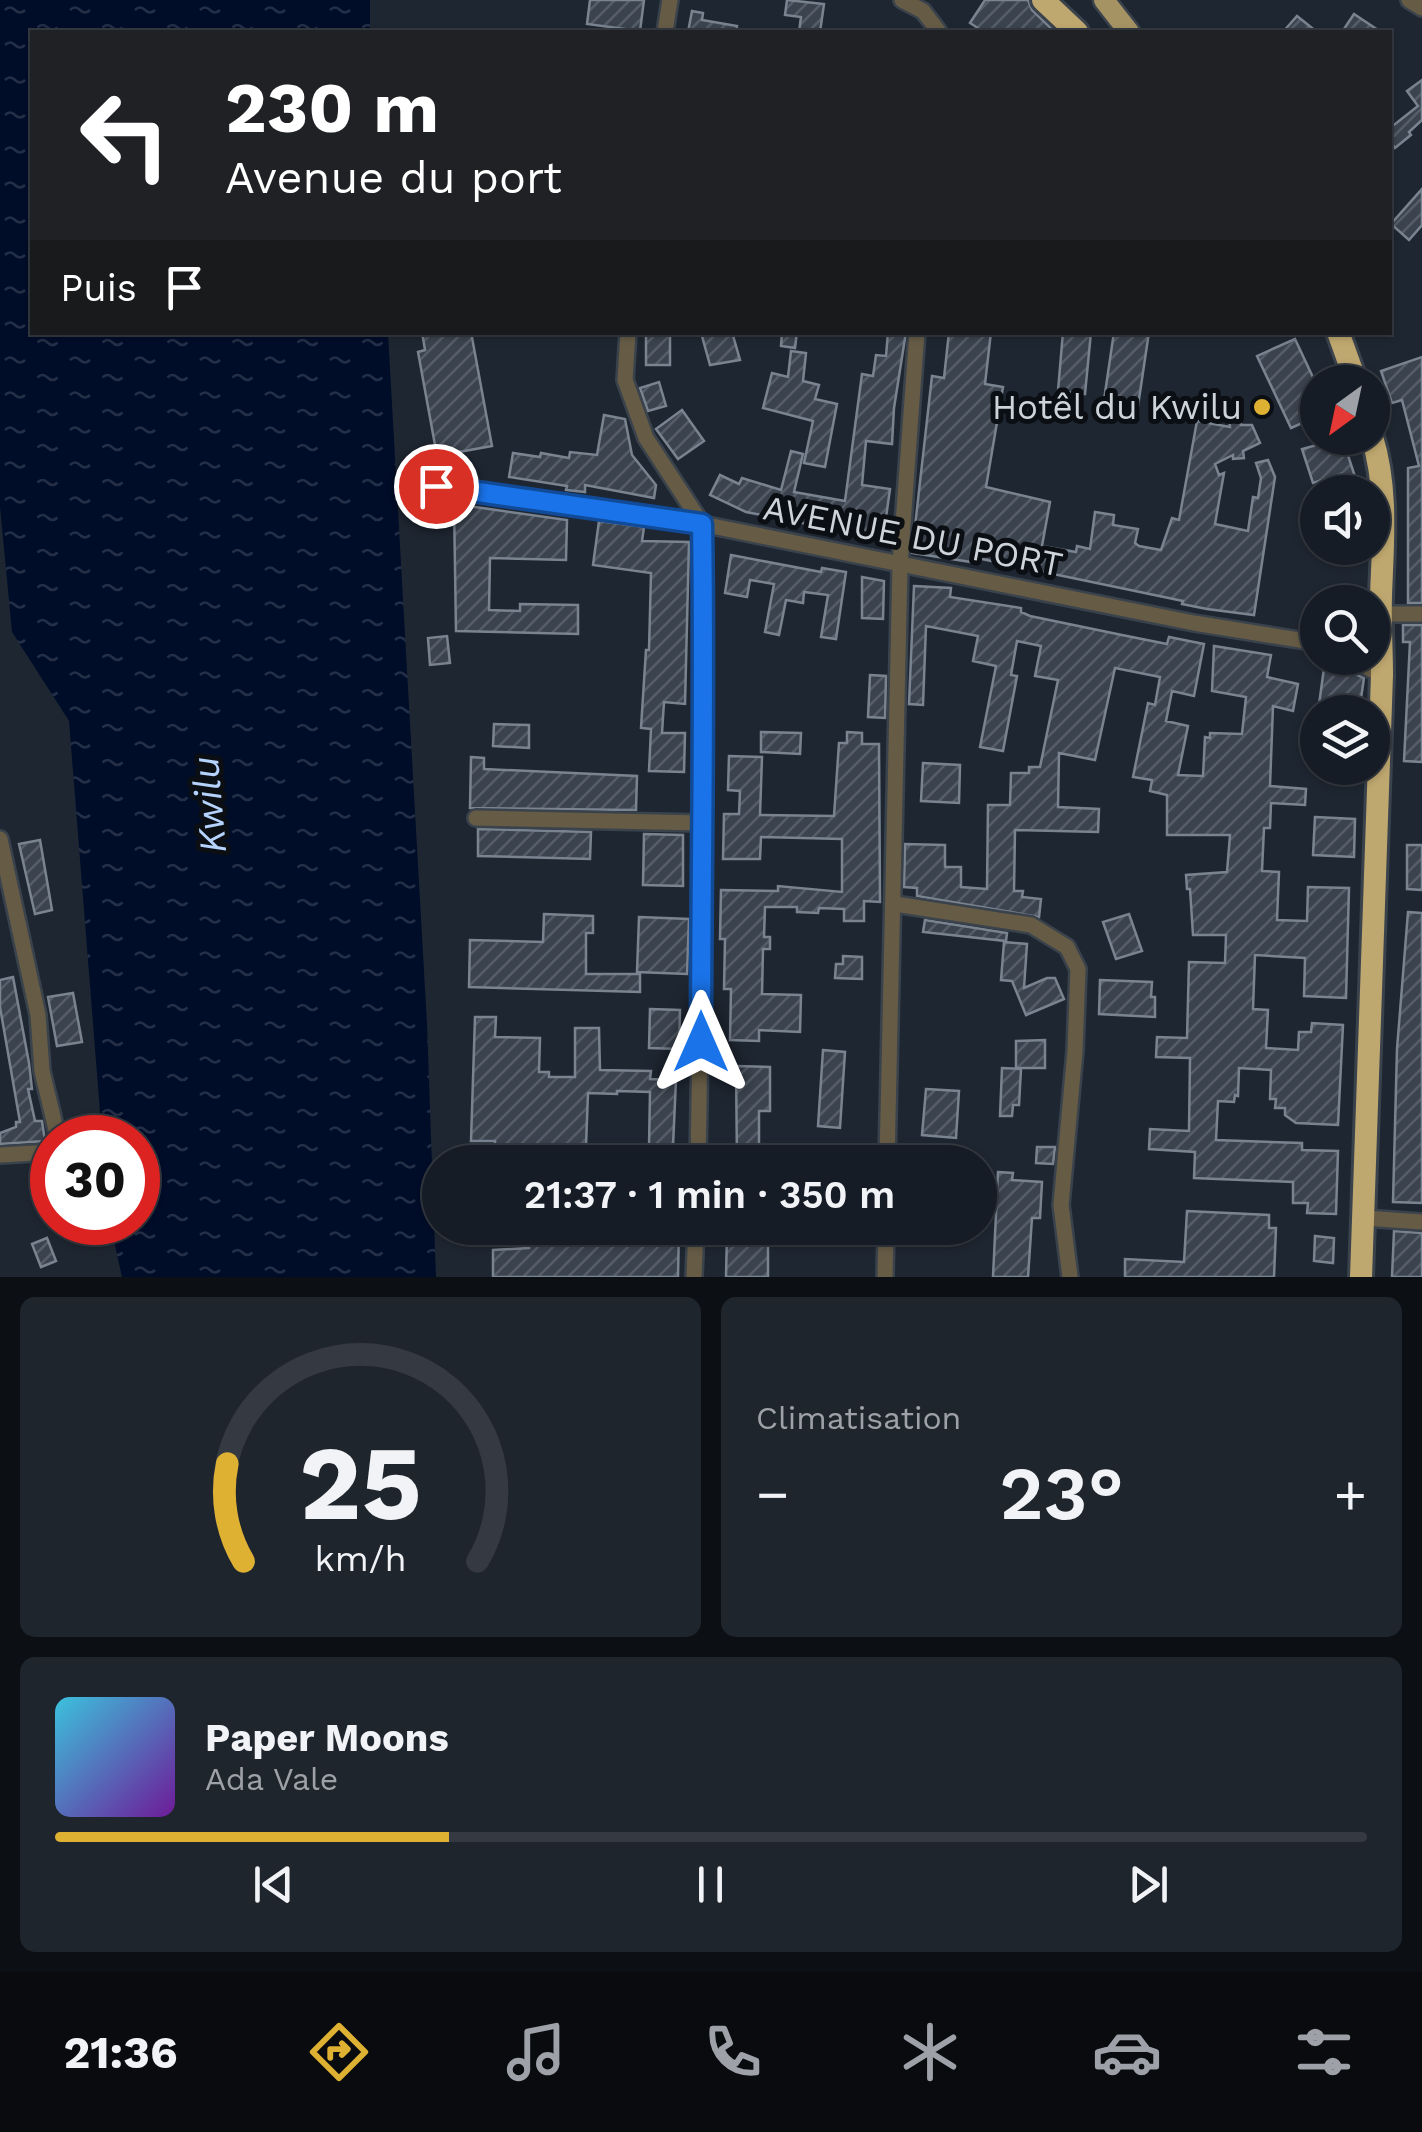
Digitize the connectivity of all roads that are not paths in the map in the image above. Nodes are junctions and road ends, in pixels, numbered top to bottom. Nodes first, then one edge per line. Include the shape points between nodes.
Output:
1 (670, 0) edge
2 (902, 0) edge
3 (1044, 0) edge
4 (1104, 0) edge
5 (1409, 0) edge
6 (1422, 8) edge
7 (666, 30) edge
8 (937, 30) edge
9 (1075, 30) edge
10 (1127, 30) edge
11 (628, 335) edge
12 (917, 335) edge
13 (1339, 335) edge
14 (1350, 365) edge
15 (1378, 455) edge
16 (436, 486) dead end
17 (702, 524) junction
18 (900, 565) junction
19 (1380, 585) edge
20 (1390, 607) edge
21 (1422, 614) edge
22 (1300, 640) edge
23 (1382, 675) edge
24 (476, 818) dead end
25 (702, 822) junction
26 (0, 839) edge
27 (895, 904) junction
28 (53, 1115) edge
29 (698, 1145) edge
30 (888, 1145) edge
31 (30, 1154) edge
32 (0, 1156) edge
33 (1364, 1218) junction
34 (1422, 1222) edge
35 (695, 1245) edge
36 (885, 1245) edge
37 (694, 1277) edge
38 (884, 1277) edge
39 (1070, 1277) edge
40 (1360, 1277) edge

1 - 7 street
2 - 8 street
3 - 9 highway
4 - 10 main road
5 - 6 street
11 - 17 street via 626,380 646,438
12 - 18 street
13 - 14 highway
15 - 19 highway
16 - 17 street, AVENUE DU PORT
17 - 18 street, AVENUE DU PORT
17 - 25 street
18 - 22 street, AVENUE DU PORT
18 - 27 street
20 - 21 street
23 - 33 highway
24 - 25 street
25 - 29 street
26 - 28 street
27 - 30 street
27 - 39 street via 1031,925 1067,946 1078,969 1061,1205
31 - 32 street
33 - 34 street
33 - 40 highway
35 - 37 street
36 - 38 street

